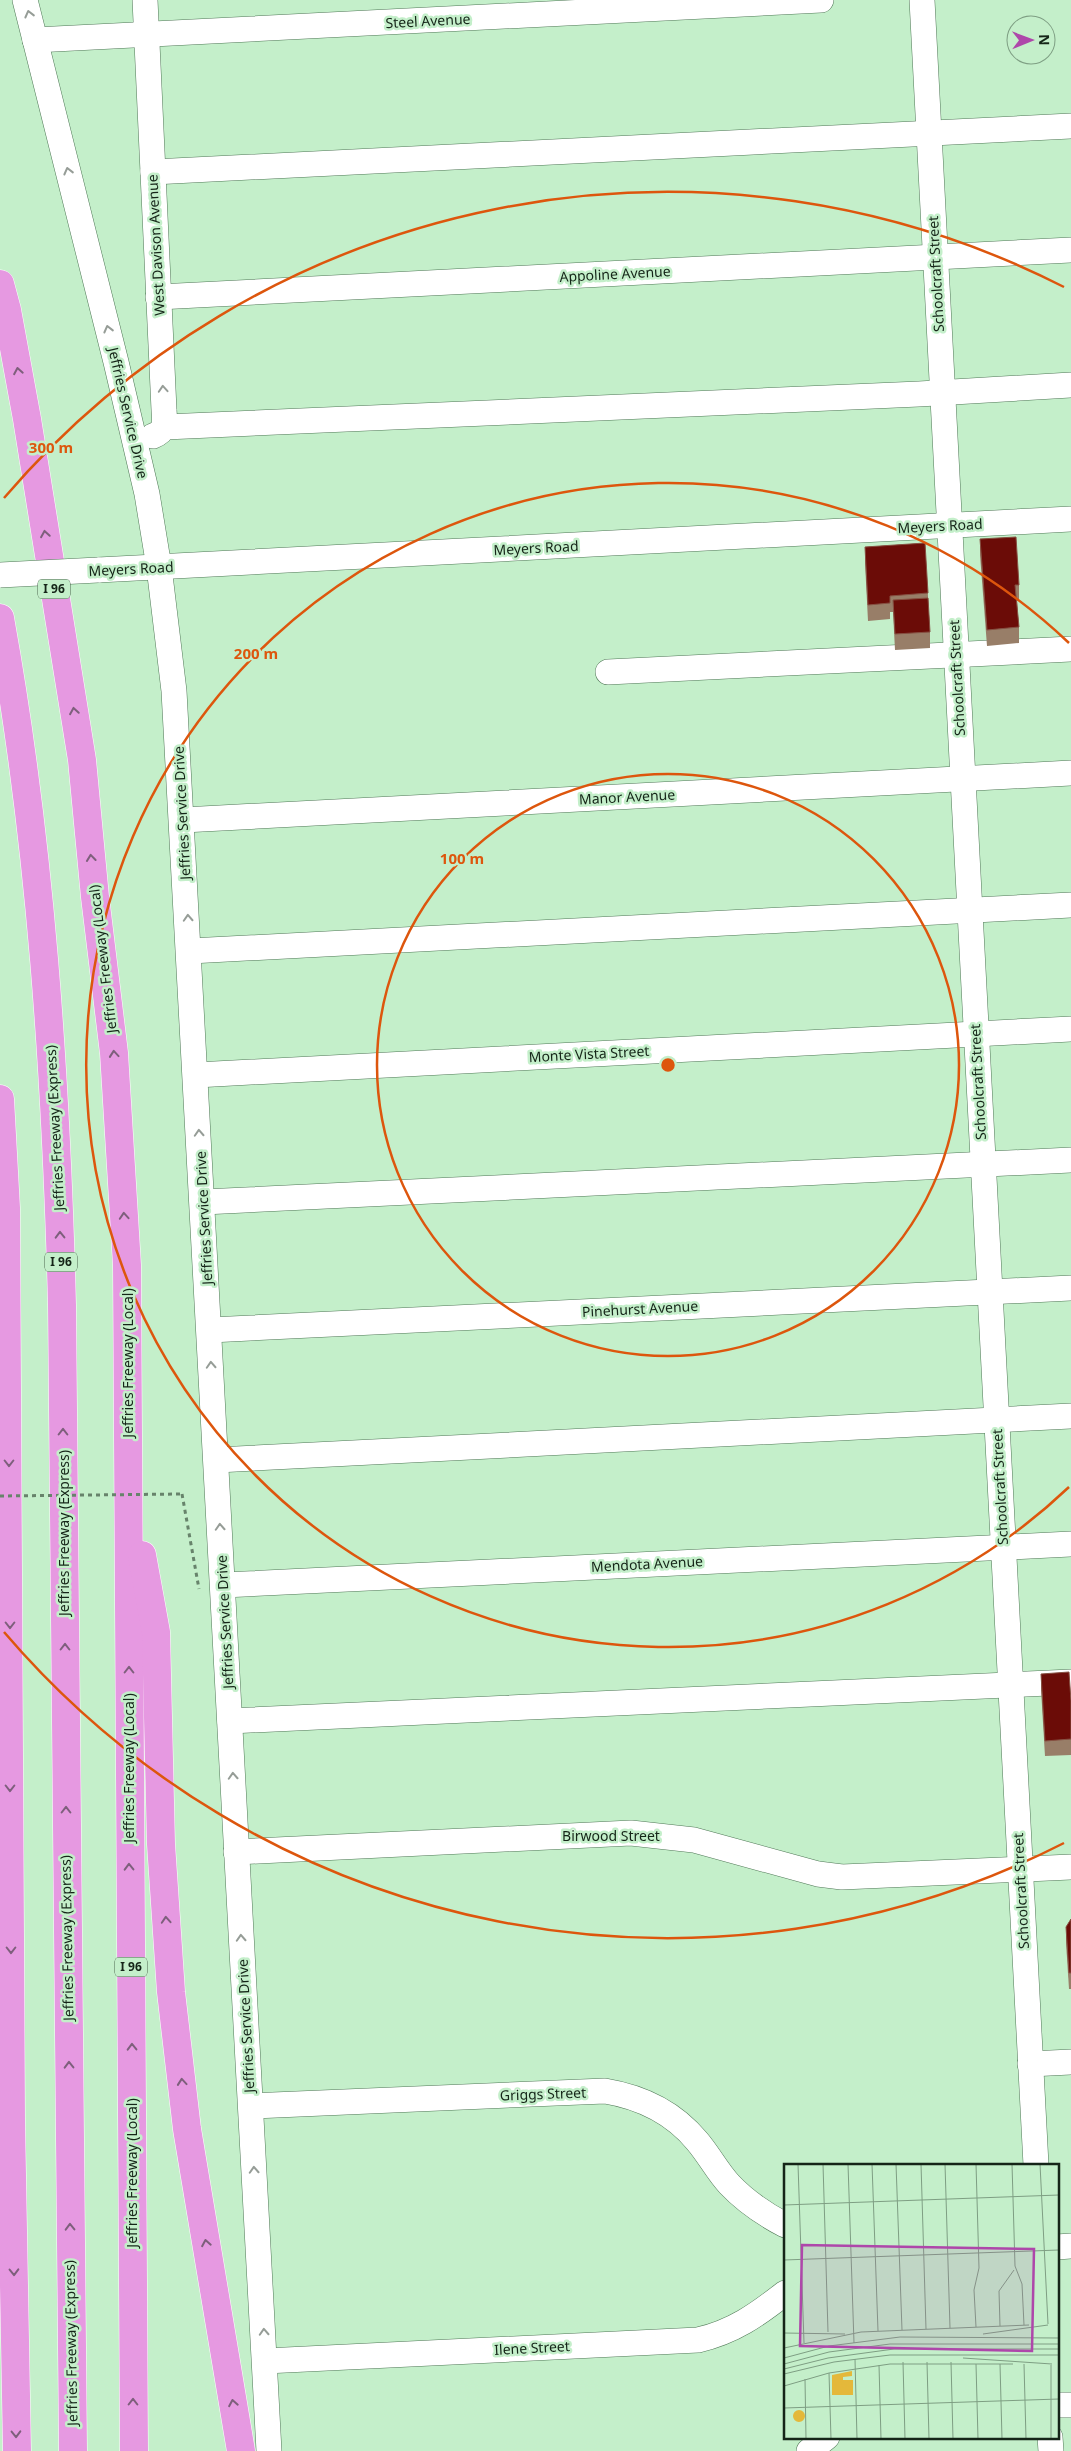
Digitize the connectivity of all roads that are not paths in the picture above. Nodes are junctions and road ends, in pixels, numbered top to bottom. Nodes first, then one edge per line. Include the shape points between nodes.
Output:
1 (25, 0) edge
2 (145, 0) edge
3 (821, 0) edge
4 (922, 0) edge
5 (147, 36) junction
6 (36, 40) junction
7 (1071, 126) edge
8 (929, 135) junction
9 (153, 172) junction
10 (1071, 250) edge
11 (935, 257) junction
12 (0, 268) edge
13 (0, 284) edge
14 (158, 298) junction
15 (7, 310) junction
16 (1071, 385) edge
17 (942, 393) junction
18 (165, 427) junction
19 (143, 478) junction
20 (1071, 519) edge
21 (949, 526) junction
22 (159, 567) junction
23 (0, 575) edge
24 (0, 618) edge
25 (1071, 650) edge
26 (956, 656) junction
27 (608, 672) dead end
28 (1071, 773) edge
29 (962, 779) junction
30 (183, 820) junction
31 (1071, 904) edge
32 (969, 909) junction
33 (190, 950) junction
34 (1071, 1029) edge
35 (976, 1034) junction
36 (196, 1074) junction
37 (0, 1099) edge
38 (1071, 1160) edge
39 (983, 1164) junction
40 (203, 1202) junction
41 (1071, 1288) edge
42 (990, 1292) junction
43 (210, 1330) junction
44 (1071, 1416) edge
45 (996, 1420) junction
46 (217, 1460) junction
47 (129, 1483) junction
48 (1071, 1544) edge
49 (1003, 1547) junction
50 (223, 1585) junction
51 (1071, 1682) edge
52 (1010, 1685) junction
53 (230, 1721) junction
54 (236, 1852) junction
55 (1071, 1867) edge
56 (1020, 1869) junction
57 (1071, 2062) edge
58 (1030, 2064) junction
59 (251, 2106) junction
60 (1036, 2164) edge
61 (784, 2223) edge
62 (1071, 2246) edge
63 (1058, 2247) edge
64 (784, 2294) edge
65 (265, 2361) junction
66 (1058, 2405) edge
67 (1071, 2405) edge
68 (826, 2438) edge
69 (1050, 2438) edge
70 (16, 2451) edge
71 (72, 2451) edge
72 (134, 2451) edge
73 (241, 2451) edge
74 (269, 2451) edge
75 (809, 2451) edge
76 (1051, 2451) edge

6 -> 1 street, Jeffries Service Drive
2 - 5 street, West Davison Avenue
3 - 5 street, Steel Avenue
4 - 8 street, Schoolcraft Street
5 - 6 street, Steel Avenue
5 - 9 street, West Davison Avenue
19 -> 6 street, Jeffries Service Drive
7 - 8 street
8 - 9 street
8 - 11 street, Schoolcraft Street
9 - 14 street, West Davison Avenue
10 - 11 street, Appoline Avenue
11 - 14 street, Appoline Avenue
11 - 17 street, Schoolcraft Street
12 - 15 highway
13 - 15 highway, Jeffries Freeway (Local) / I 96
18 -> 14 street, West Davison Avenue
47 -> 15 highway, Jeffries Freeway (Local) / I 96 via 127,1265 114,1054 82,760
16 - 17 street
17 - 18 street
17 - 21 street, Schoolcraft Street
18 - 19 street via 161,433 146,438
19 - 22 street, Jeffries Service Drive
20 - 21 street, Meyers Road
21 - 22 street, Meyers Road
21 - 26 street, Schoolcraft Street
22 - 23 street, Meyers Road, bridge
22 - 30 street, Jeffries Service Drive via 174,691
71 -> 24 highway, Jeffries Freeway (Express) / I 96 via 59,1176 44,947 28,805
25 - 26 street
26 - 27 street
26 - 29 street, Schoolcraft Street
28 - 29 street, Manor Avenue
29 - 30 street, Manor Avenue
29 - 32 street, Schoolcraft Street
33 -> 30 street, Jeffries Service Drive
31 - 32 street
32 - 33 street
32 - 35 street, Schoolcraft Street
33 - 36 street, Jeffries Service Drive
34 - 35 street, Monte Vista Street
35 - 36 street, Monte Vista Street
35 - 39 street, Schoolcraft Street
40 -> 36 street, Jeffries Service Drive
37 -> 70 highway via 6,1228
38 - 39 street
39 - 40 street
39 - 42 street, Schoolcraft Street
40 - 43 street, Jeffries Service Drive
41 - 42 street, Pinehurst Avenue
42 - 43 street, Pinehurst Avenue
42 - 45 street, Schoolcraft Street
46 -> 43 street, Jeffries Service Drive
44 - 45 street
45 - 46 street
45 - 49 street, Schoolcraft Street
50 -> 46 street, Jeffries Service Drive
72 -> 47 highway, Jeffries Freeway (Local) / I 96
73 -> 47 highway via 187,2129 161,1844 156,1632
48 - 49 street, Mendota Avenue
49 - 50 street, Mendota Avenue
49 - 52 street, Schoolcraft Street
50 - 53 street, Jeffries Service Drive
51 - 52 street
52 - 53 street
52 - 56 street, Schoolcraft Street
54 -> 53 street, Jeffries Service Drive
54 - 56 street, Birwood Street via 631,1833 694,1840 818,1874 842,1877
59 -> 54 street, Jeffries Service Drive
55 - 56 street, Birwood Street
56 - 58 street, Schoolcraft Street
57 - 58 street
58 - 60 street, Schoolcraft Street
59 - 61 street, Griggs Street via 605,2091 622,2094 648,2103 677,2121 697,2141 729,2184 748,2202
65 -> 59 street, Jeffries Service Drive
62 - 63 street
64 - 65 street, Ilene Street via 745,2323 720,2335 698,2340
65 - 74 street, Jeffries Service Drive
66 - 67 street
68 - 75 street
69 - 76 street

